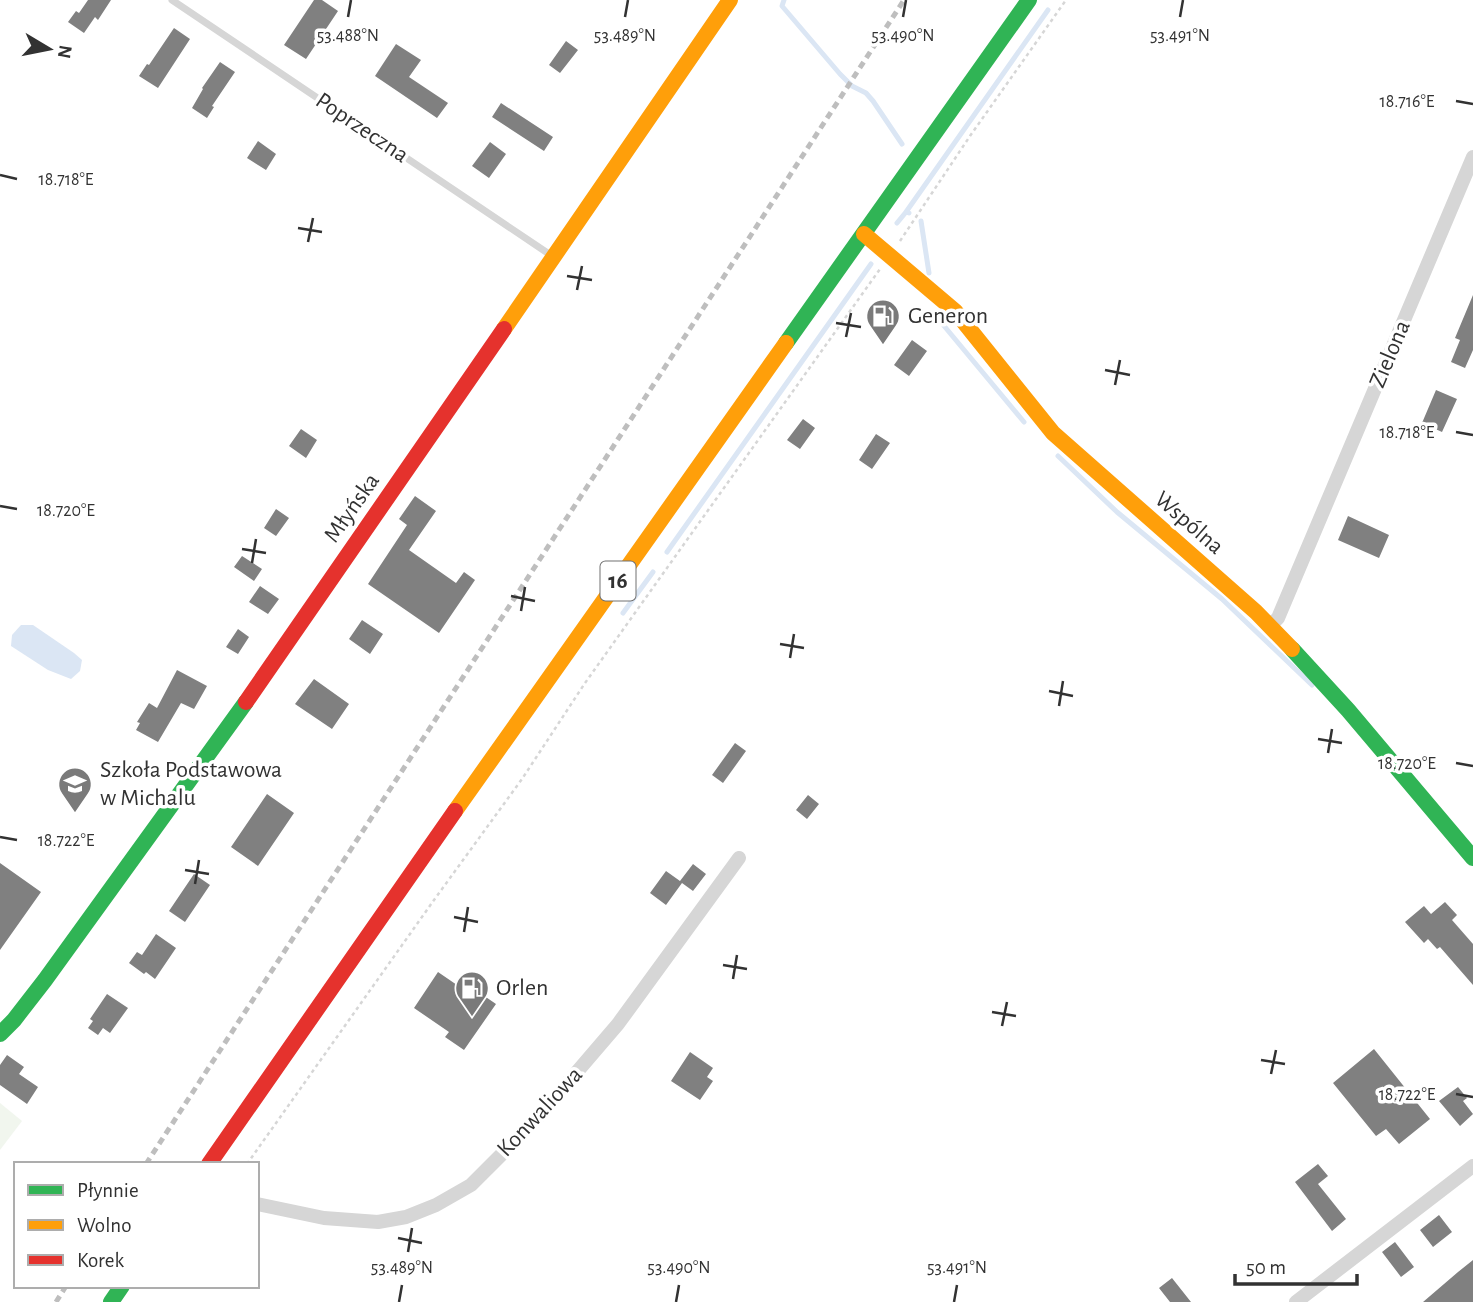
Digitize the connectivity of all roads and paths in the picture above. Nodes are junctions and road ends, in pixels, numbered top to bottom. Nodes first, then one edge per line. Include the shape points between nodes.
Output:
1 (172, 0) edge
2 (730, 0) edge
3 (1029, 0) edge
4 (1066, 0) edge
5 (1473, 157) edge
6 (863, 234) junction
7 (890, 256) junction
8 (553, 257) junction
9 (1270, 626) junction
10 (739, 858) dead end
11 (1473, 858) edge
12 (0, 1034) edge
13 (210, 1162) edge
14 (248, 1162) edge
15 (1473, 1166) edge
16 (259, 1204) edge
17 (1296, 1302) edge

1 - 8 lane, Poprzeczna
2 - 8 street, Młyńska
3 - 6 street, 16
4 - 7 path
5 - 9 street, Zielona via 1278,618
6 - 7 street, Wspólna
6 - 13 street, 16
7 - 9 street, Wspólna via 954,311 1053,433
7 - 14 path
8 - 12 street, Młyńska via 272,666 45,980
9 - 11 street, Wspólna
10 - 16 street, Konwaliowa via 618,1024 534,1122 471,1185 436,1206 378,1222 324,1218
15 - 17 street

